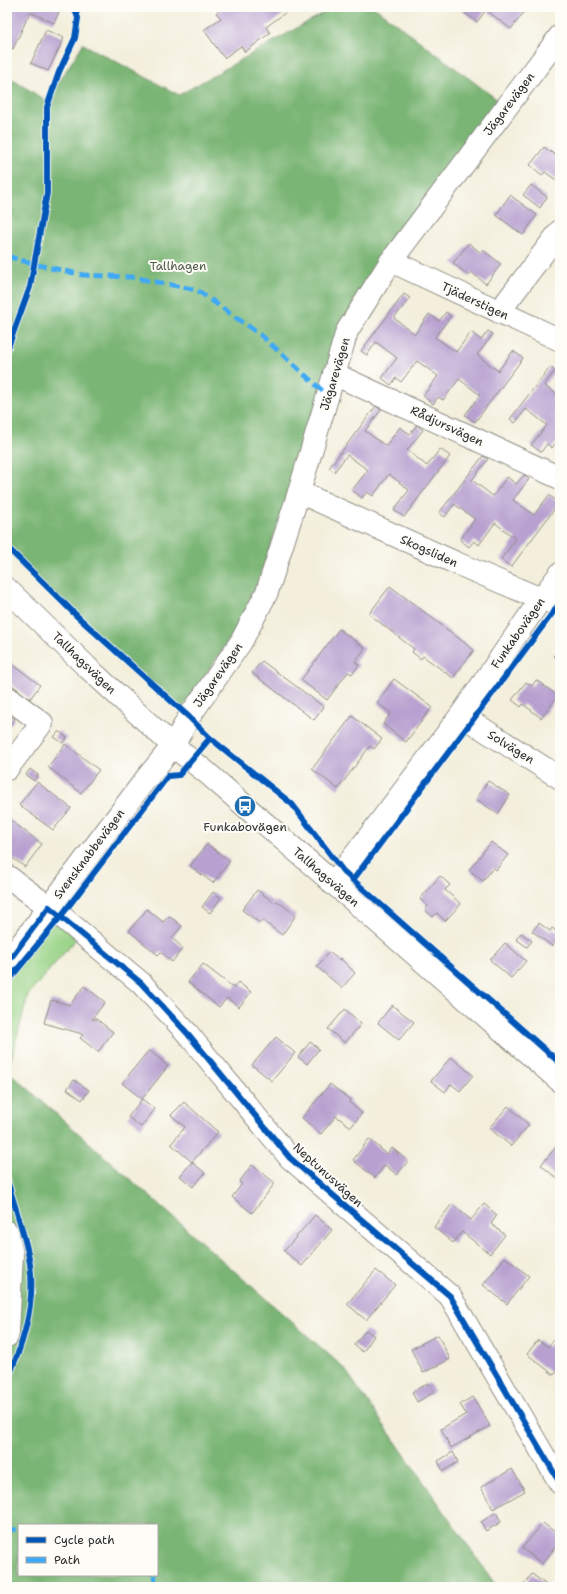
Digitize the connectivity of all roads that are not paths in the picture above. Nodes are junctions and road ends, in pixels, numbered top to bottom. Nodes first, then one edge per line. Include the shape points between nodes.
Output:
1 (560, 36) edge
2 (560, 231) edge
3 (391, 261) junction
4 (499, 312) junction
5 (560, 340) edge
6 (334, 374) junction
7 (560, 478) edge
8 (299, 492) junction
9 (560, 574) edge
10 (7, 589) edge
11 (551, 602) edge
12 (7, 607) edge
13 (88, 667) junction
14 (7, 697) edge
15 (461, 715) junction
16 (173, 746) junction
17 (7, 769) edge
18 (560, 778) edge
19 (7, 876) edge
20 (334, 884) junction
21 (49, 908) junction
22 (7, 963) edge
23 (560, 1081) edge
24 (7, 1232) edge
25 (7, 1336) edge
26 (560, 1483) edge

1 - 3 street, Jägarevägen
2 - 4 street
3 - 4 street, Tjäderstigen
3 - 6 street, Jägarevägen via 347,331
4 - 5 street, Tjäderstigen
6 - 7 street, Rådjursvägen
6 - 8 street, Jägarevägen
8 - 11 street, Skogsliden via 456,563
8 - 16 street, Jägarevägen via 263,600 241,642
9 - 11 street, Funkabovägen
10 - 13 street, Tallhagsvägen
11 - 15 street, Funkabovägen
12 - 13 street
13 - 16 street, Tallhagsvägen
14 - 17 street via 42,724
15 - 18 street, Solvägen
15 - 20 street, Funkabovägen
16 - 20 street, Tallhagsvägen
16 - 21 street, Svensknabbevägen
19 - 21 street, Neptunusvägen
20 - 23 street, Tallhagsvägen
21 - 22 street, Svensknabbevägen
21 - 26 street, Neptunusvägen via 141,983 188,1034 290,1158 450,1296
24 - 25 street via 12,1254

